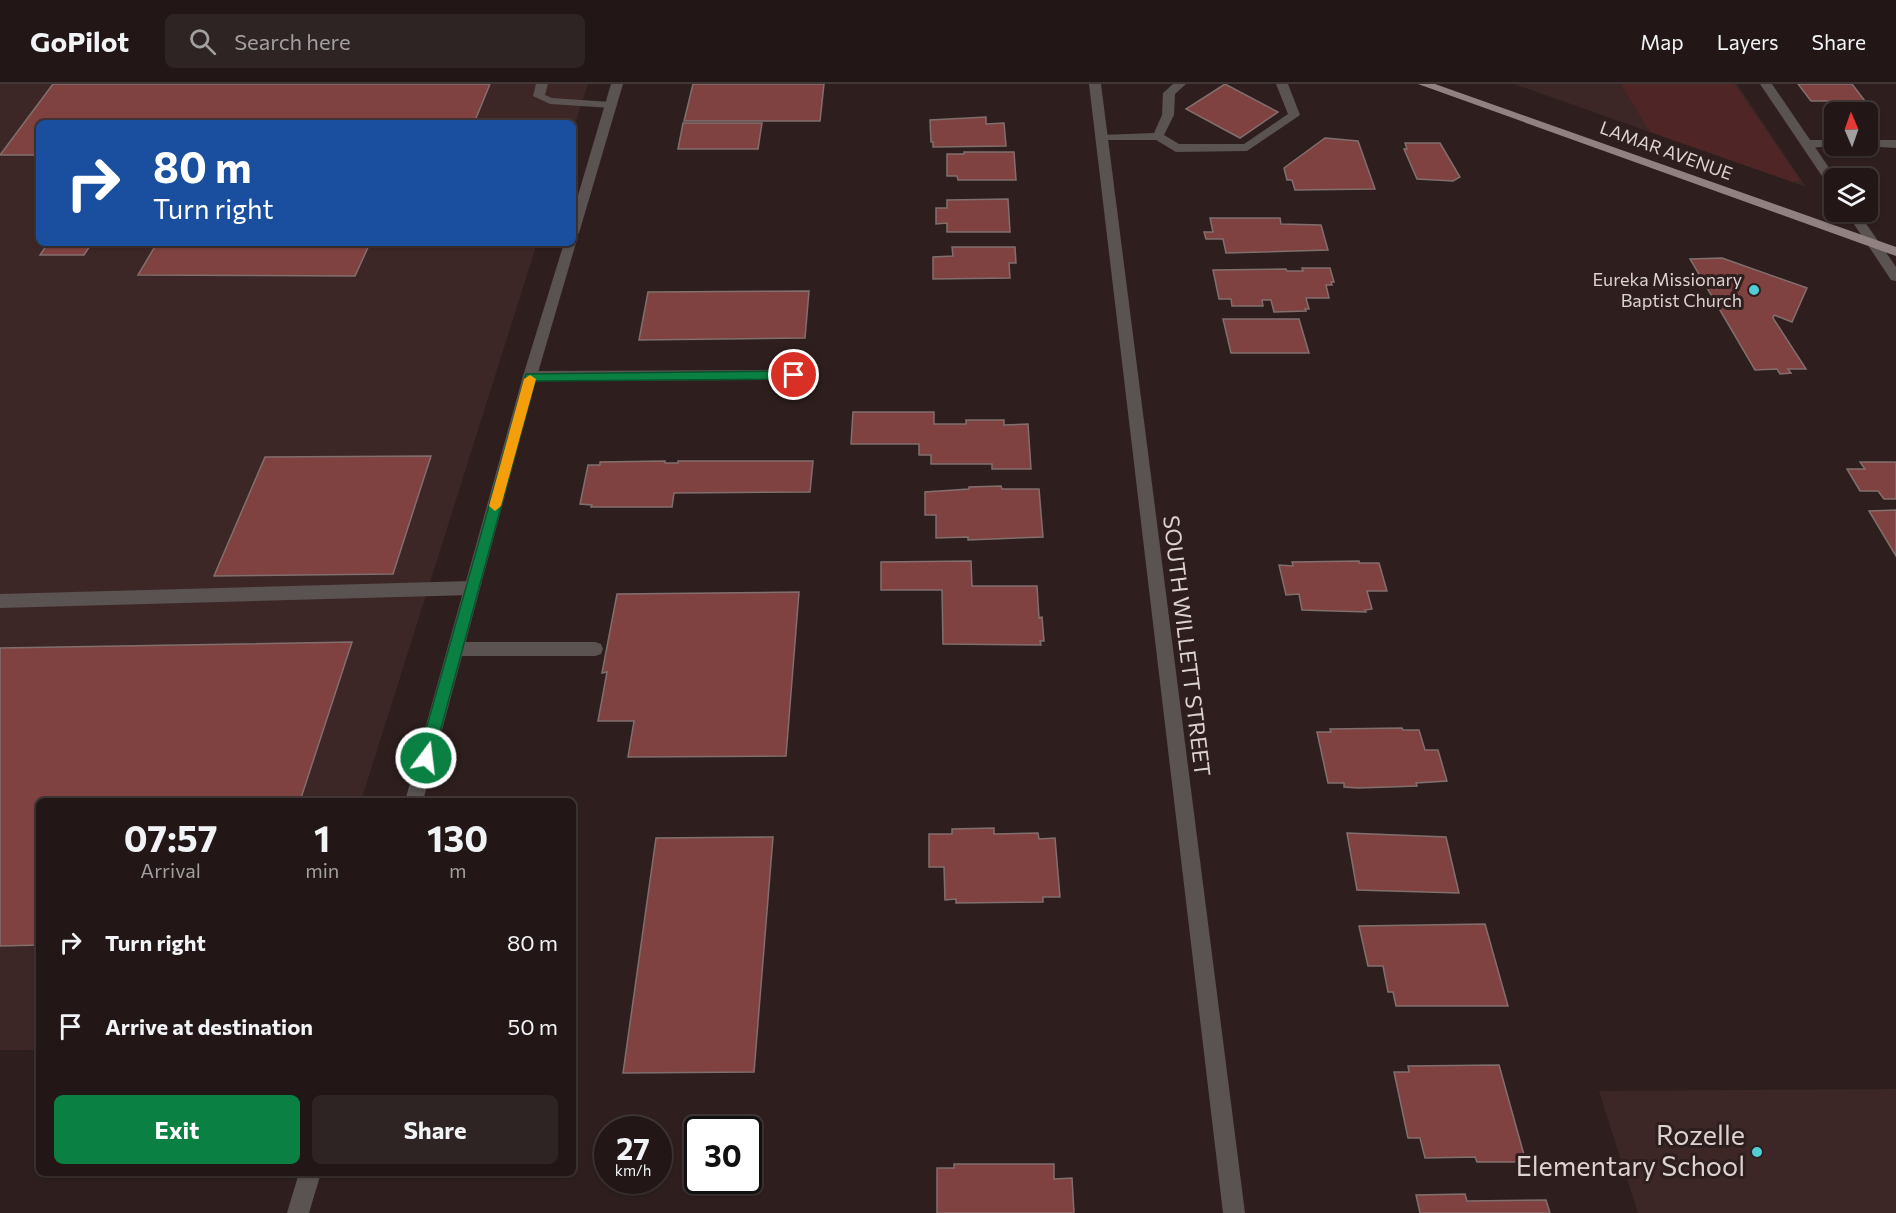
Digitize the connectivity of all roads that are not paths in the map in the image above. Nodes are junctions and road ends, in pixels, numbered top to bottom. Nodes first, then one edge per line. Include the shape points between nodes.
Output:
1 (542, 84) edge
2 (617, 84) edge
3 (1095, 84) edge
4 (1180, 84) edge
5 (1282, 84) edge
6 (1424, 84) edge
7 (1766, 84) edge
8 (611, 105) junction
9 (1158, 136) junction
10 (1101, 138) junction
11 (1808, 144) junction
12 (1824, 144) edge
13 (1878, 144) edge
14 (1896, 144) edge
15 (1824, 169) edge
16 (1858, 222) edge
17 (576, 223) edge
18 (1872, 243) junction
19 (569, 246) edge
20 (1896, 252) edge
21 (1896, 277) edge
22 (794, 375) dead end
23 (530, 376) junction
24 (472, 588) junction
25 (0, 601) edge
26 (456, 649) junction
27 (595, 649) dead end
28 (415, 798) edge
29 (309, 1176) edge
30 (298, 1213) edge
31 (1234, 1213) edge

1 - 8 street via 539,96 550,101
2 - 8 street
3 - 10 street, SOUTH WILLETT STREET
4 - 9 street via 1169,93 1168,115
5 - 9 street via 1294,116 1247,147 1176,148
6 - 18 main road, LAMAR AVENUE
7 - 11 street
8 - 17 street
9 - 10 street
10 - 31 street, SOUTH WILLETT STREET
11 - 12 street
11 - 15 street
13 - 14 street
16 - 18 street
18 - 20 main road, LAMAR AVENUE
18 - 21 street
19 - 23 street
22 - 23 street
23 - 24 street
24 - 25 street
24 - 26 street
26 - 27 street
26 - 28 street
29 - 30 street

